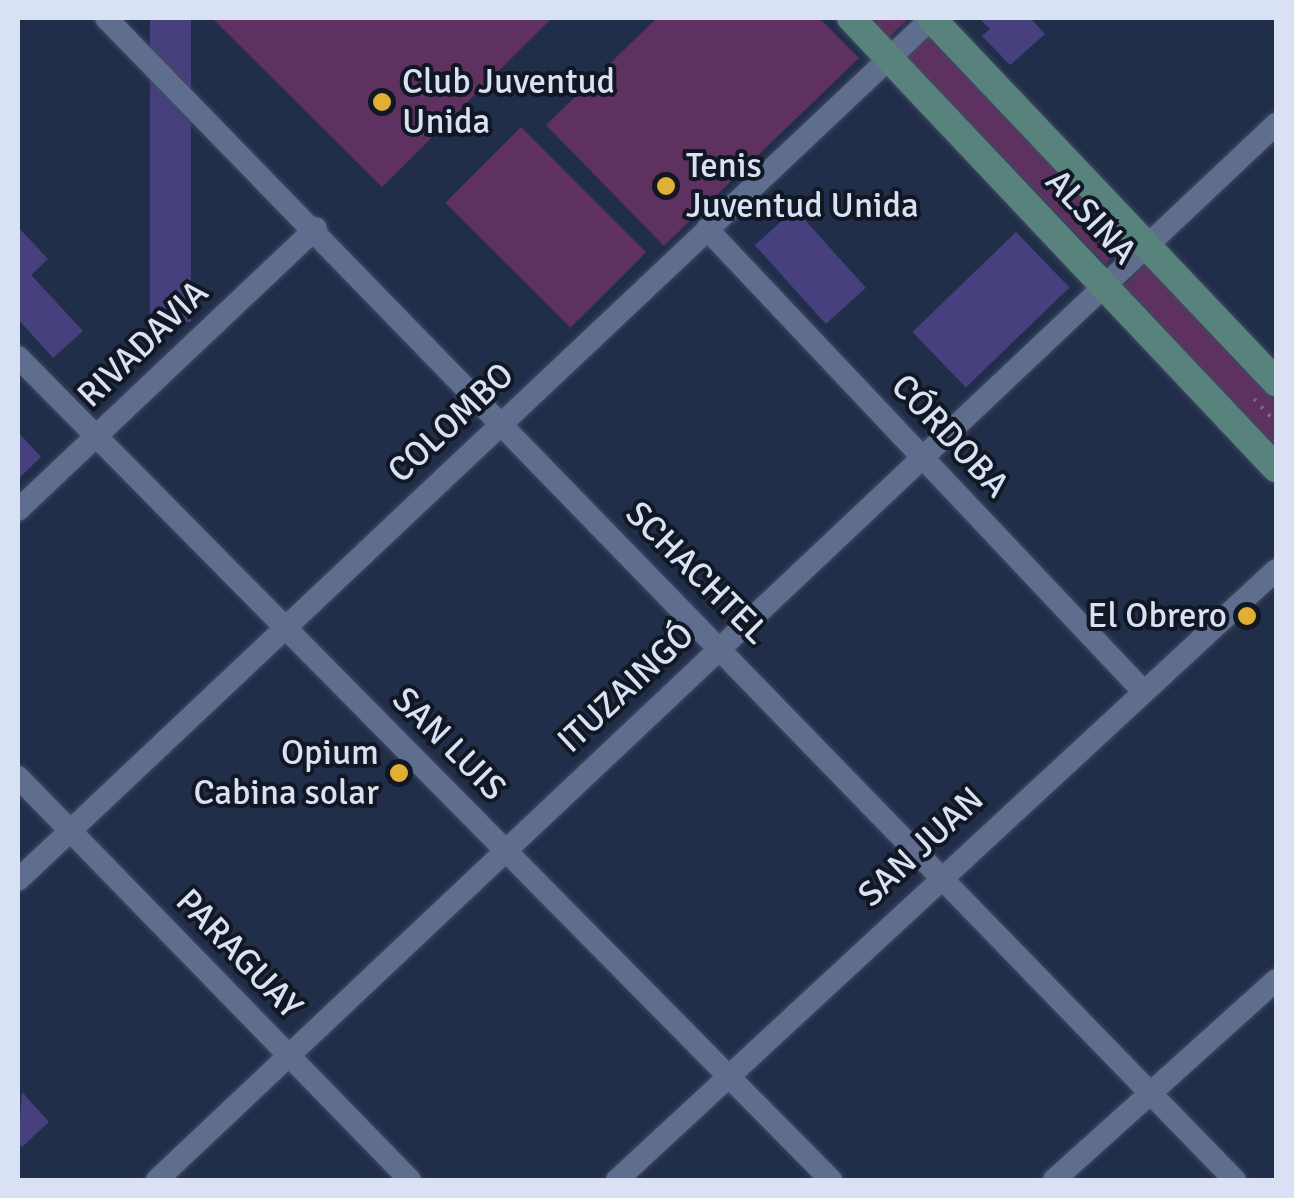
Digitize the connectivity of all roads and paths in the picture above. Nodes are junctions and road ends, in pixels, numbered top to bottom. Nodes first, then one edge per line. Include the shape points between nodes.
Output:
1 (106, 18) edge
2 (851, 18) edge
3 (931, 18) edge
4 (889, 58) junction
5 (1276, 124) edge
6 (316, 228) junction
7 (707, 229) junction
8 (1146, 244) junction
9 (1104, 285) junction
10 (18, 357) edge
11 (1276, 382) edge
12 (501, 424) junction
13 (96, 437) junction
14 (922, 457) junction
15 (1276, 468) edge
16 (18, 510) edge
17 (1276, 570) edge
18 (285, 628) junction
19 (721, 646) junction
20 (1142, 690) junction
21 (18, 778) edge
22 (70, 831) junction
23 (505, 850) junction
24 (942, 874) junction
25 (18, 880) edge
26 (1276, 980) edge
27 (288, 1056) junction
28 (728, 1077) junction
29 (1150, 1094) junction
30 (157, 1180) edge
31 (410, 1180) edge
32 (617, 1180) edge
33 (831, 1180) edge
34 (1054, 1180) edge
35 (1235, 1180) edge

1 - 6 street, SCHACHTEL
2 - 4 main road, ALSINA
3 - 4 street, COLOMBO
3 - 8 main road, ALSINA
4 - 7 street, COLOMBO
4 - 9 main road, ALSINA
5 - 8 street, ITUZAINGÓ
6 - 12 street, SCHACHTEL
6 - 13 street, RIVADAVIA
7 - 12 street, COLOMBO
7 - 14 street, CÓRDOBA
8 - 9 street, ITUZAINGÓ
8 - 11 main road, ALSINA
9 - 14 street, ITUZAINGÓ
9 - 15 main road, ALSINA
10 - 13 street, SAN LUIS
12 - 18 street, COLOMBO
12 - 19 street, SCHACHTEL
13 - 16 street, RIVADAVIA
13 - 18 street, SAN LUIS
14 - 19 street, ITUZAINGÓ
14 - 20 street, CÓRDOBA
17 - 20 street, SAN JUAN
18 - 22 street, COLOMBO
18 - 23 street, SAN LUIS
19 - 23 street, ITUZAINGÓ
19 - 24 street, SCHACHTEL
20 - 24 street, SAN JUAN
21 - 22 street, PARAGUAY
22 - 25 street, COLOMBO
22 - 27 street, PARAGUAY
23 - 27 street, ITUZAINGÓ
23 - 28 street, SAN LUIS
24 - 28 street, SAN JUAN
24 - 29 street, SCHACHTEL
26 - 29 street
27 - 30 street, ITUZAINGÓ
27 - 31 street, PARAGUAY
28 - 32 street, SAN JUAN
28 - 33 street, SAN LUIS
29 - 34 street
29 - 35 street, SCHACHTEL

